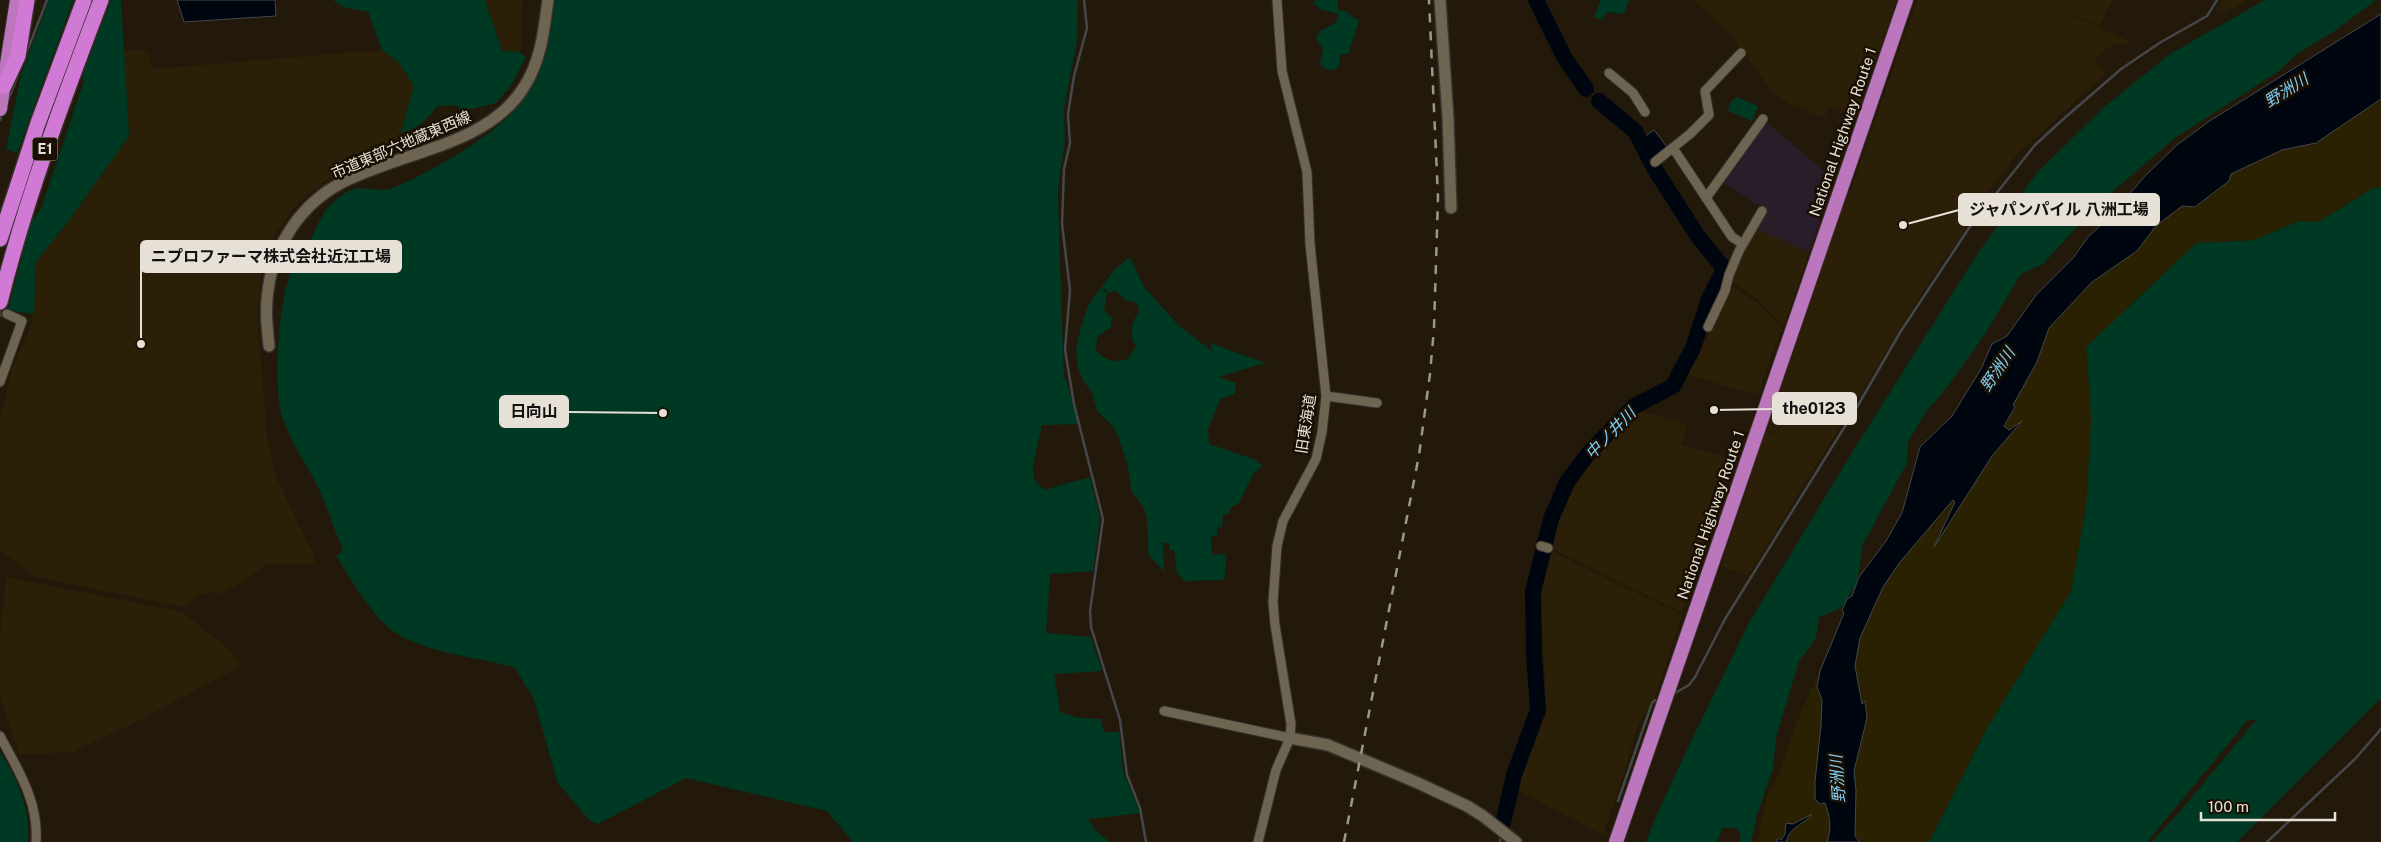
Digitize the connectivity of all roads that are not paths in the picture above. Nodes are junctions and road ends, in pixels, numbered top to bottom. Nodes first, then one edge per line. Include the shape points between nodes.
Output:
1 (17, 0) edge
2 (27, 0) edge
3 (84, 0) edge
4 (101, 0) edge
5 (548, 0) edge
6 (1277, 0) edge
7 (1440, 0) edge
8 (1906, 0) edge
9 (16, 40) junction
10 (1741, 53) dead end
11 (1610, 73) dead end
12 (4, 86) joint
13 (0, 109) edge
14 (1646, 112) dead end
15 (1763, 119) dead end
16 (1673, 148) junction
17 (1655, 162) dead end
18 (1706, 198) junction
19 (1451, 208) dead end
20 (1762, 211) dead end
21 (0, 239) edge
22 (1743, 244) junction
23 (4, 308) edge
24 (1708, 326) dead end
25 (269, 346) dead end
26 (0, 382) edge
27 (1326, 396) junction
28 (1378, 403) dead end
29 (1164, 711) dead end
30 (0, 736) edge
31 (1290, 738) junction
32 (36, 842) edge
33 (1258, 842) edge
34 (1516, 842) edge
35 (1616, 842) edge

1 - 9 highway
2 - 9 highway
3 - 21 highway, E1 via 38,123
4 - 23 highway, E1 via 52,128 11,258
5 - 25 street, 市道東部六地蔵東西線 via 543,38 534,68 524,88 505,109 486,125 447,144 342,182 308,207 292,225 281,244 268,289
6 - 27 street, 旧東海道 via 1282,71 1307,172 1310,244
7 - 19 street
8 - 35 highway, National Highway Route 1
9 - 12 highway via 18,56
10 - 16 street via 1705,91 1709,115
11 - 14 street via 1633,93
12 - 13 highway
15 - 18 street
16 - 17 street
16 - 18 street
18 - 22 street via 1732,237
20 - 22 street
22 - 24 street
23 - 26 street via 22,321
27 - 28 street
27 - 31 street, 旧東海道 via 1316,459 1283,521 1277,546 1274,617 1288,701
29 - 31 street
30 - 32 street via 31,798 36,817
31 - 33 street, 旧東海道 via 1276,770
31 - 34 street via 1328,745 1418,783 1467,806

